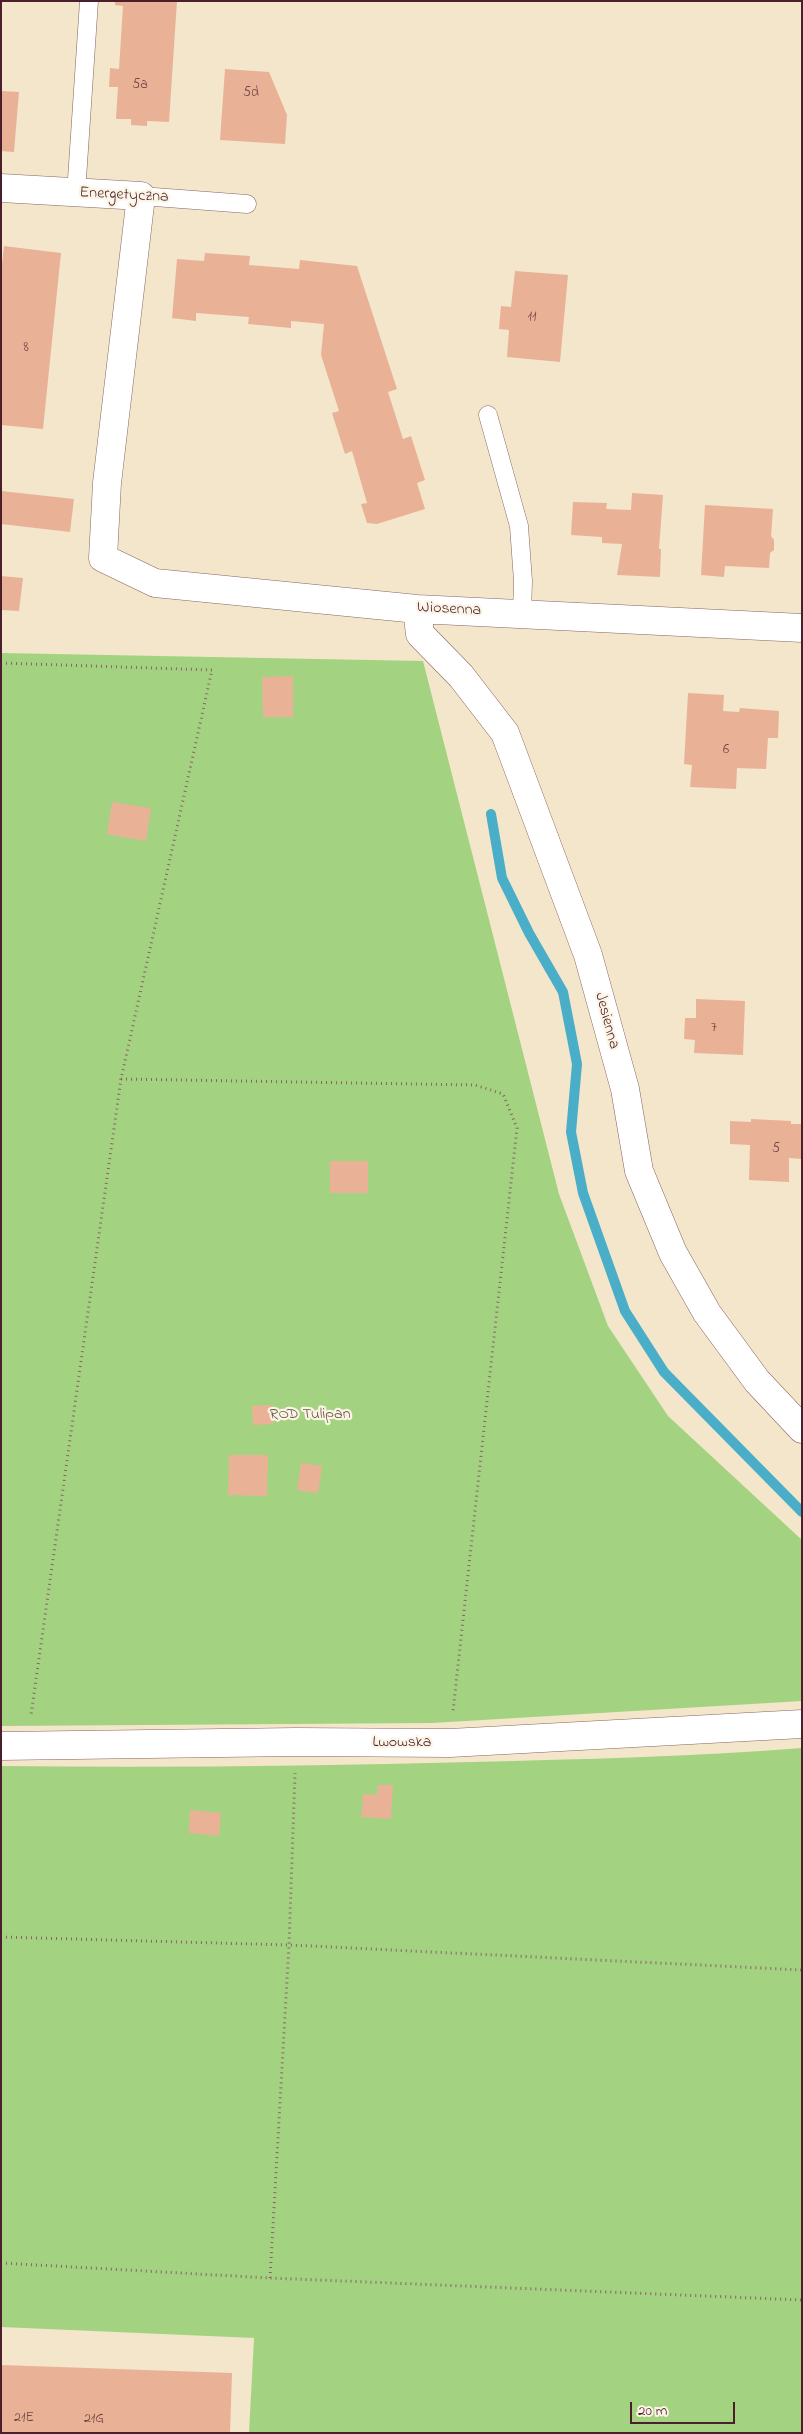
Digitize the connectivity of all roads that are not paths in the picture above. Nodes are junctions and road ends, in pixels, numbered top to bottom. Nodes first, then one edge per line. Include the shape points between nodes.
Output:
1 (89, 1) edge
2 (1, 188) edge
3 (76, 194) junction
4 (141, 196) junction
5 (247, 204) dead end
6 (488, 415) dead end
7 (417, 609) junction
8 (522, 613) junction
9 (802, 628) edge
10 (802, 1429) edge
11 (802, 1724) edge
12 (14, 1747) edge

1 - 3 lane
2 - 3 street, Energetyczna
3 - 4 street, Energetyczna
4 - 5 lane, Energetyczna
4 - 7 street, Wiosenna via 107,483 103,558 155,583
6 - 8 lane via 519,526
7 - 8 street, Wiosenna
7 - 10 street, Jesienna via 420,634 461,676 506,733 588,955 625,1089 639,1171 673,1254 707,1313 757,1381
8 - 9 street, Wiosenna
11 - 12 street, Lwowska via 450,1743

